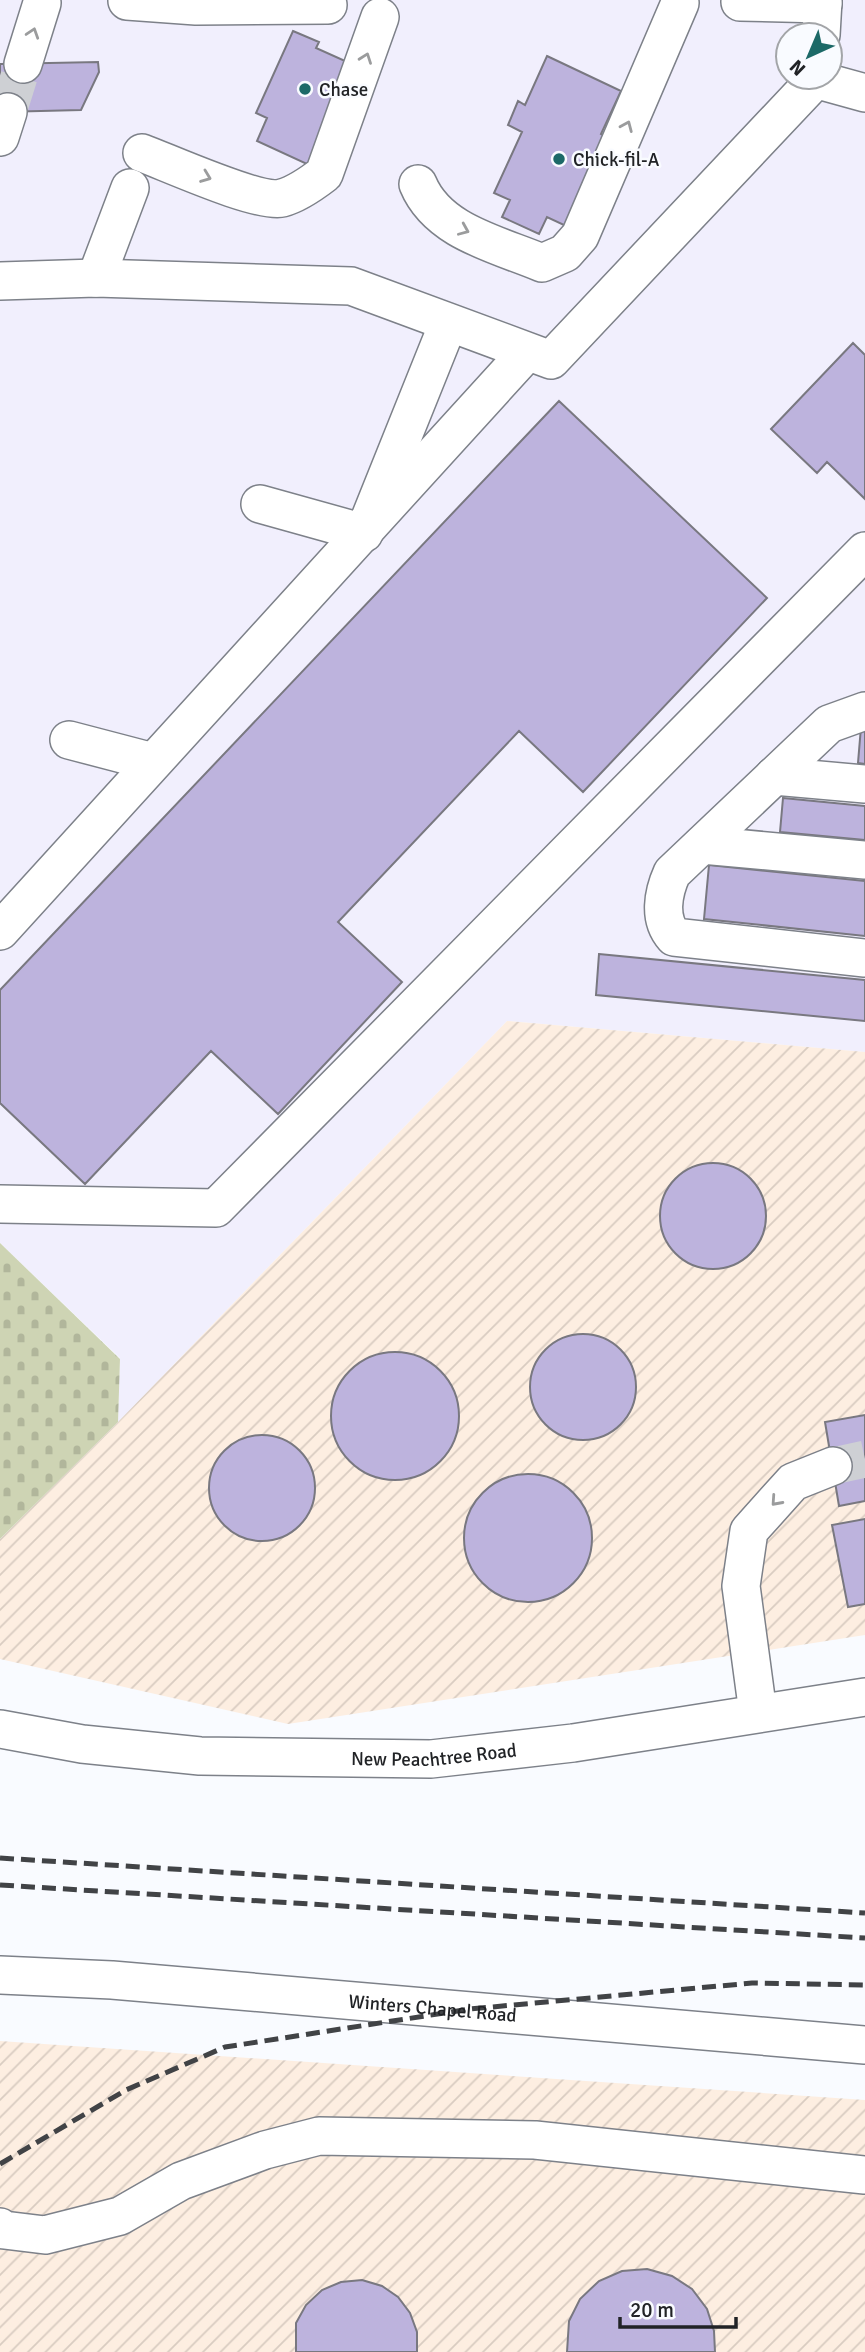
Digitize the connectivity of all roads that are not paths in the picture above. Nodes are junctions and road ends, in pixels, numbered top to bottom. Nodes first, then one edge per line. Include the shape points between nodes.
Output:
1 (127, 1) edge
2 (197, 2) edge
3 (740, 2) dead end
4 (42, 3) dead end
5 (680, 3) dead end
6 (328, 5) dead end
7 (823, 13) edge
8 (380, 18) dead end
9 (23, 64) tunnel mouth
10 (844, 87) edge
11 (807, 91) edge
12 (865, 93) edge
13 (142, 153) dead end
14 (418, 184) dead end
15 (130, 188) dead end
16 (96, 278) junction
17 (0, 281) edge
18 (448, 324) junction
19 (527, 352) junction
20 (260, 504) dead end
21 (364, 533) junction
22 (865, 551) edge
23 (865, 710) edge
24 (68, 740) dead end
25 (153, 762) junction
26 (774, 776) junction
27 (865, 784) edge
28 (702, 845) junction
29 (865, 860) edge
30 (0, 931) edge
31 (865, 958) edge
32 (0, 1204) edge
33 (833, 1466) tunnel mouth
34 (865, 1697) edge
35 (758, 1713) junction
36 (0, 1728) edge
37 (0, 1975) edge
38 (865, 2045) edge
39 (865, 2175) edge
40 (0, 2227) edge

1 - 2 street
2 - 6 street
3 - 7 street
9 -> 4 street
14 -> 5 street via 431,207 449,224 542,263 565,253 580,236
13 -> 8 street via 252,194 279,199 306,188 324,174
10 - 12 street
11 - 19 street via 551,360
15 - 16 street
16 - 17 street
16 - 18 street via 351,286
18 - 19 street
18 - 21 street
19 - 21 street
20 - 21 street
21 - 25 street
22 - 32 street via 216,1208
23 - 26 street via 829,724
24 - 25 street
25 - 30 street
26 - 27 street
26 - 28 street
28 - 29 street
28 - 31 street via 672,873 662,895 668,930 674,937
33 -> 35 street via 793,1482 749,1531 741,1587
34 - 35 street, New Peachtree Road
35 - 36 street, New Peachtree Road via 573,1743 431,1759 200,1756 82,1744
37 - 38 street, Winters Chapel Road via 153,1983
39 - 40 street via 535,2140 319,2136 181,2181 120,2216 45,2235

